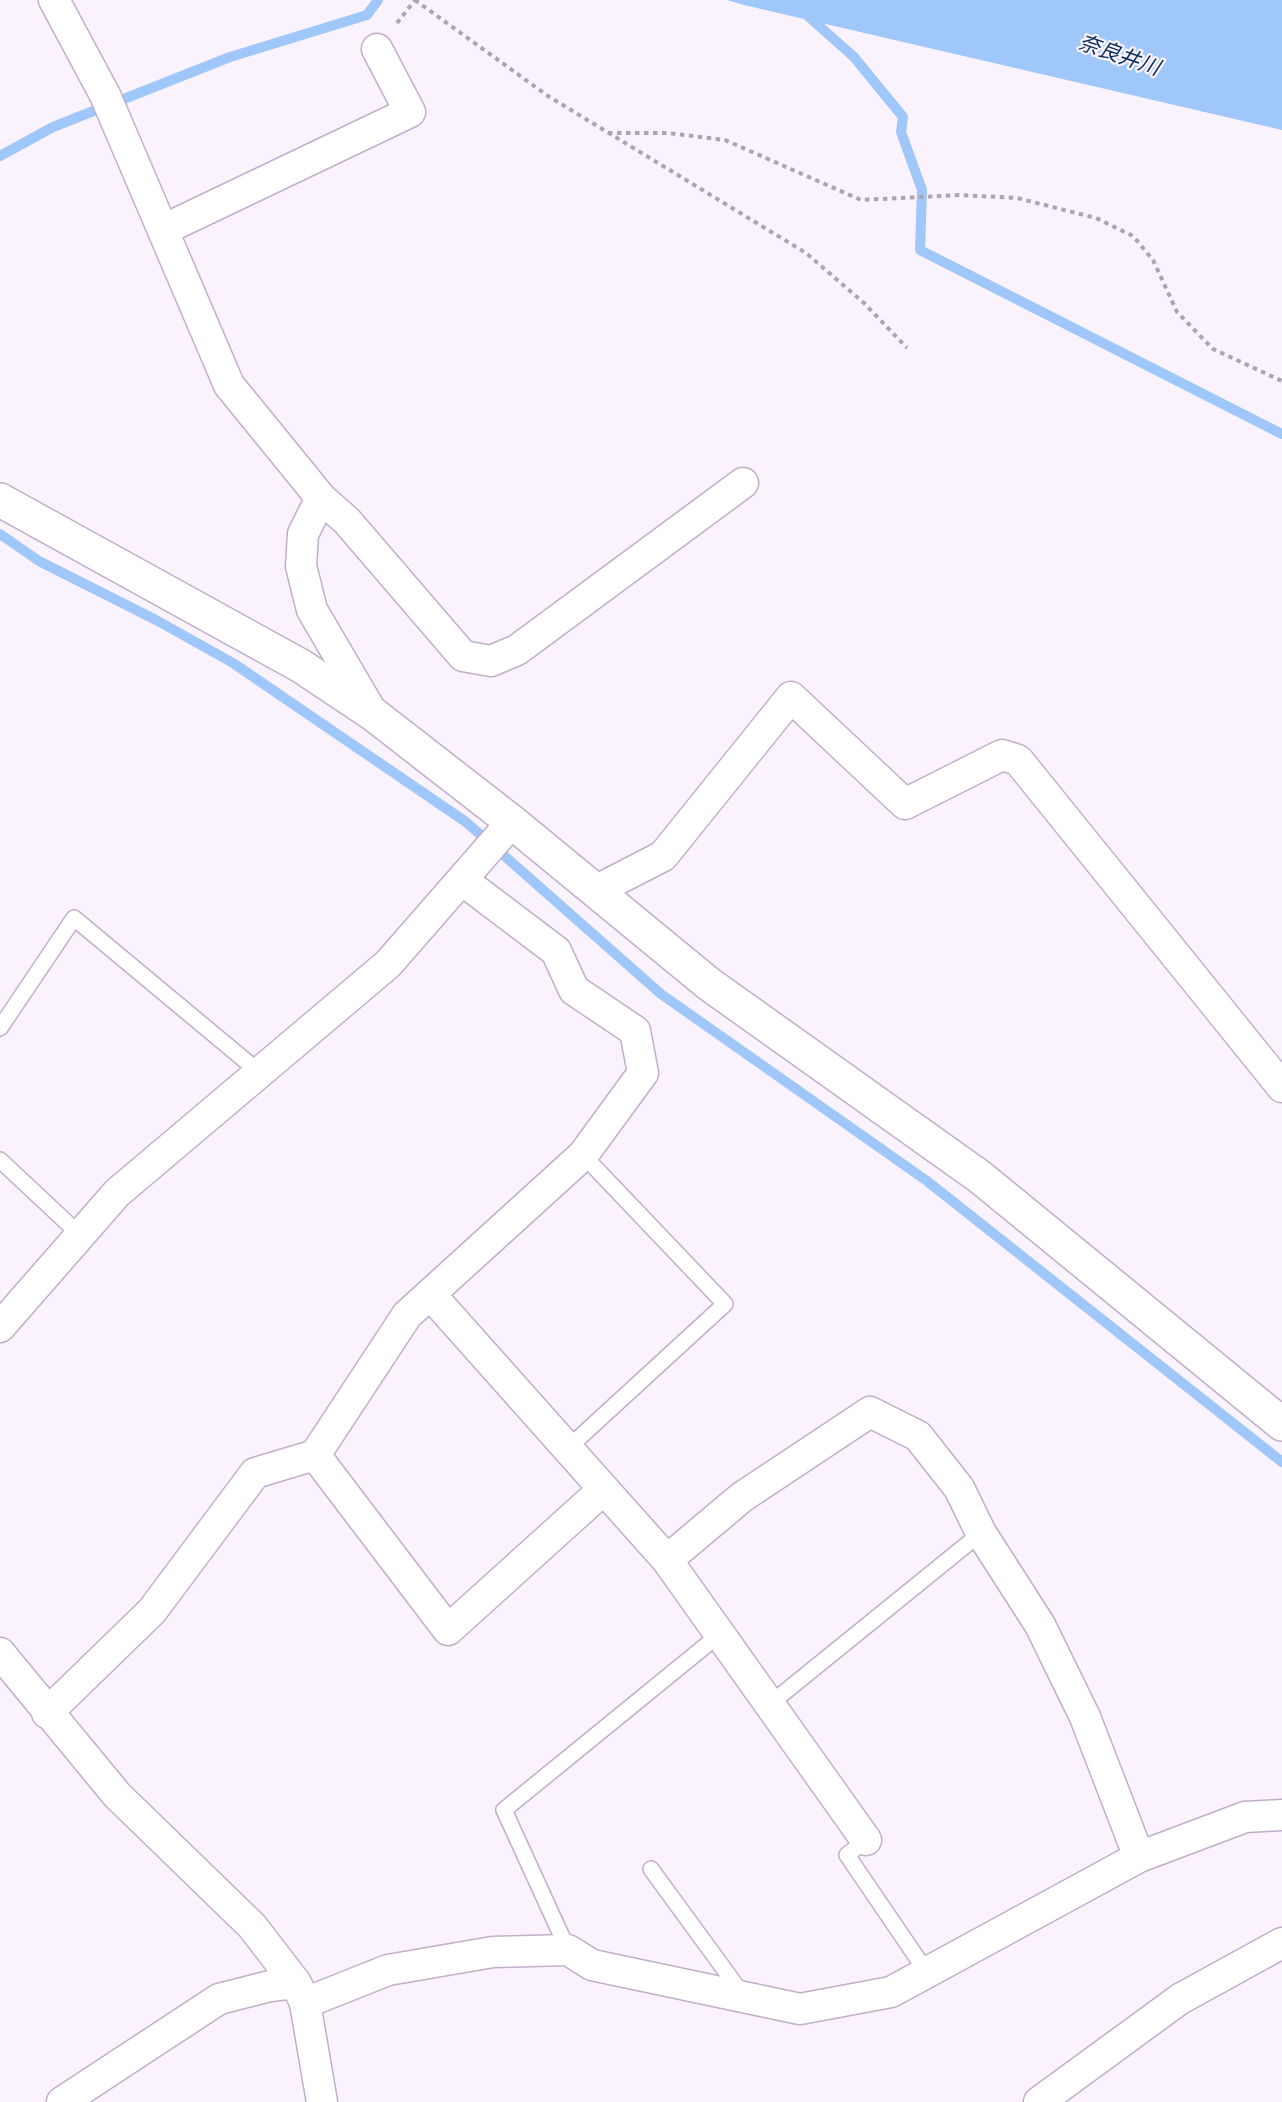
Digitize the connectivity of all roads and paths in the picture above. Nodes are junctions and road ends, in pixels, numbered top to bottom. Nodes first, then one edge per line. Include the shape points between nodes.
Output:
1 (54, 0) edge
2 (416, 0) edge
3 (376, 49) dead end
4 (608, 132) junction
5 (163, 230) junction
6 (907, 348) dead end
7 (1282, 381) edge
8 (744, 483) dead end
9 (321, 498) junction
10 (0, 501) edge
11 (373, 714) junction
12 (488, 850) junction
13 (595, 891) junction
14 (0, 1028) edge
15 (259, 1072) junction
16 (1282, 1087) edge
17 (583, 1155) junction
18 (0, 1160) edge
19 (80, 1234) junction
20 (430, 1294) junction
21 (0, 1327) edge
22 (1282, 1424) edge
23 (568, 1448) junction
24 (315, 1455) junction
25 (604, 1489) junction
26 (981, 1533) junction
27 (667, 1560) junction
28 (720, 1634) junction
29 (0, 1653) edge
30 (770, 1704) junction
31 (47, 1713) junction
32 (1282, 1815) edge
33 (866, 1840) joint
34 (1139, 1857) junction
35 (651, 1869) dead end
36 (1282, 1943) edge
37 (568, 1950) junction
38 (928, 1974) junction
39 (301, 1993) junction
40 (745, 1998) junction
41 (1078, 2091) edge
42 (62, 2102) edge
43 (322, 2102) edge
44 (1038, 2102) edge

1 - 5 street via 105,96
2 - 4 path via 548,96
3 - 5 street via 411,112
4 - 6 path via 806,253 864,303
4 - 7 path via 668,133 725,140 861,200 1017,198 1096,218 1132,236 1153,260 1177,312 1213,350
5 - 9 street via 230,385
8 - 9 street via 517,650 491,662 463,656 347,521
9 - 11 street via 303,534 301,567 312,610
10 - 11 street via 301,666
11 - 12 street
12 - 13 street
12 - 15 street via 388,963
12 - 17 street via 556,951 574,990 635,1031 643,1073
13 - 16 street via 663,856 791,697 904,804 1002,754 1018,760
13 - 22 street via 709,984 980,1177
14 - 15 lane via 74,918
15 - 19 street via 117,1193
17 - 20 street
17 - 23 lane via 725,1304
18 - 19 lane
19 - 21 street
20 - 23 street
20 - 24 street via 407,1315
23 - 25 street
24 - 25 street via 448,1630
24 - 31 street via 255,1473 152,1611
25 - 27 street
26 - 27 street via 959,1488 918,1436 870,1412 742,1497
26 - 30 lane
26 - 34 street via 1040,1626 1085,1717
27 - 28 street
28 - 30 street
28 - 37 lane via 504,1810
29 - 31 street
30 - 33 street
31 - 39 street via 117,1796 252,1926
32 - 34 street via 1245,1817
33 - 38 lane via 847,1855
34 - 38 street
35 - 40 lane
36 - 41 street via 1180,1999
37 - 39 street via 493,1952 388,1970
37 - 40 street via 592,1965
38 - 40 street via 891,1992 800,2009
39 - 42 street via 270,1986 219,1999
39 - 43 street
41 - 44 street

